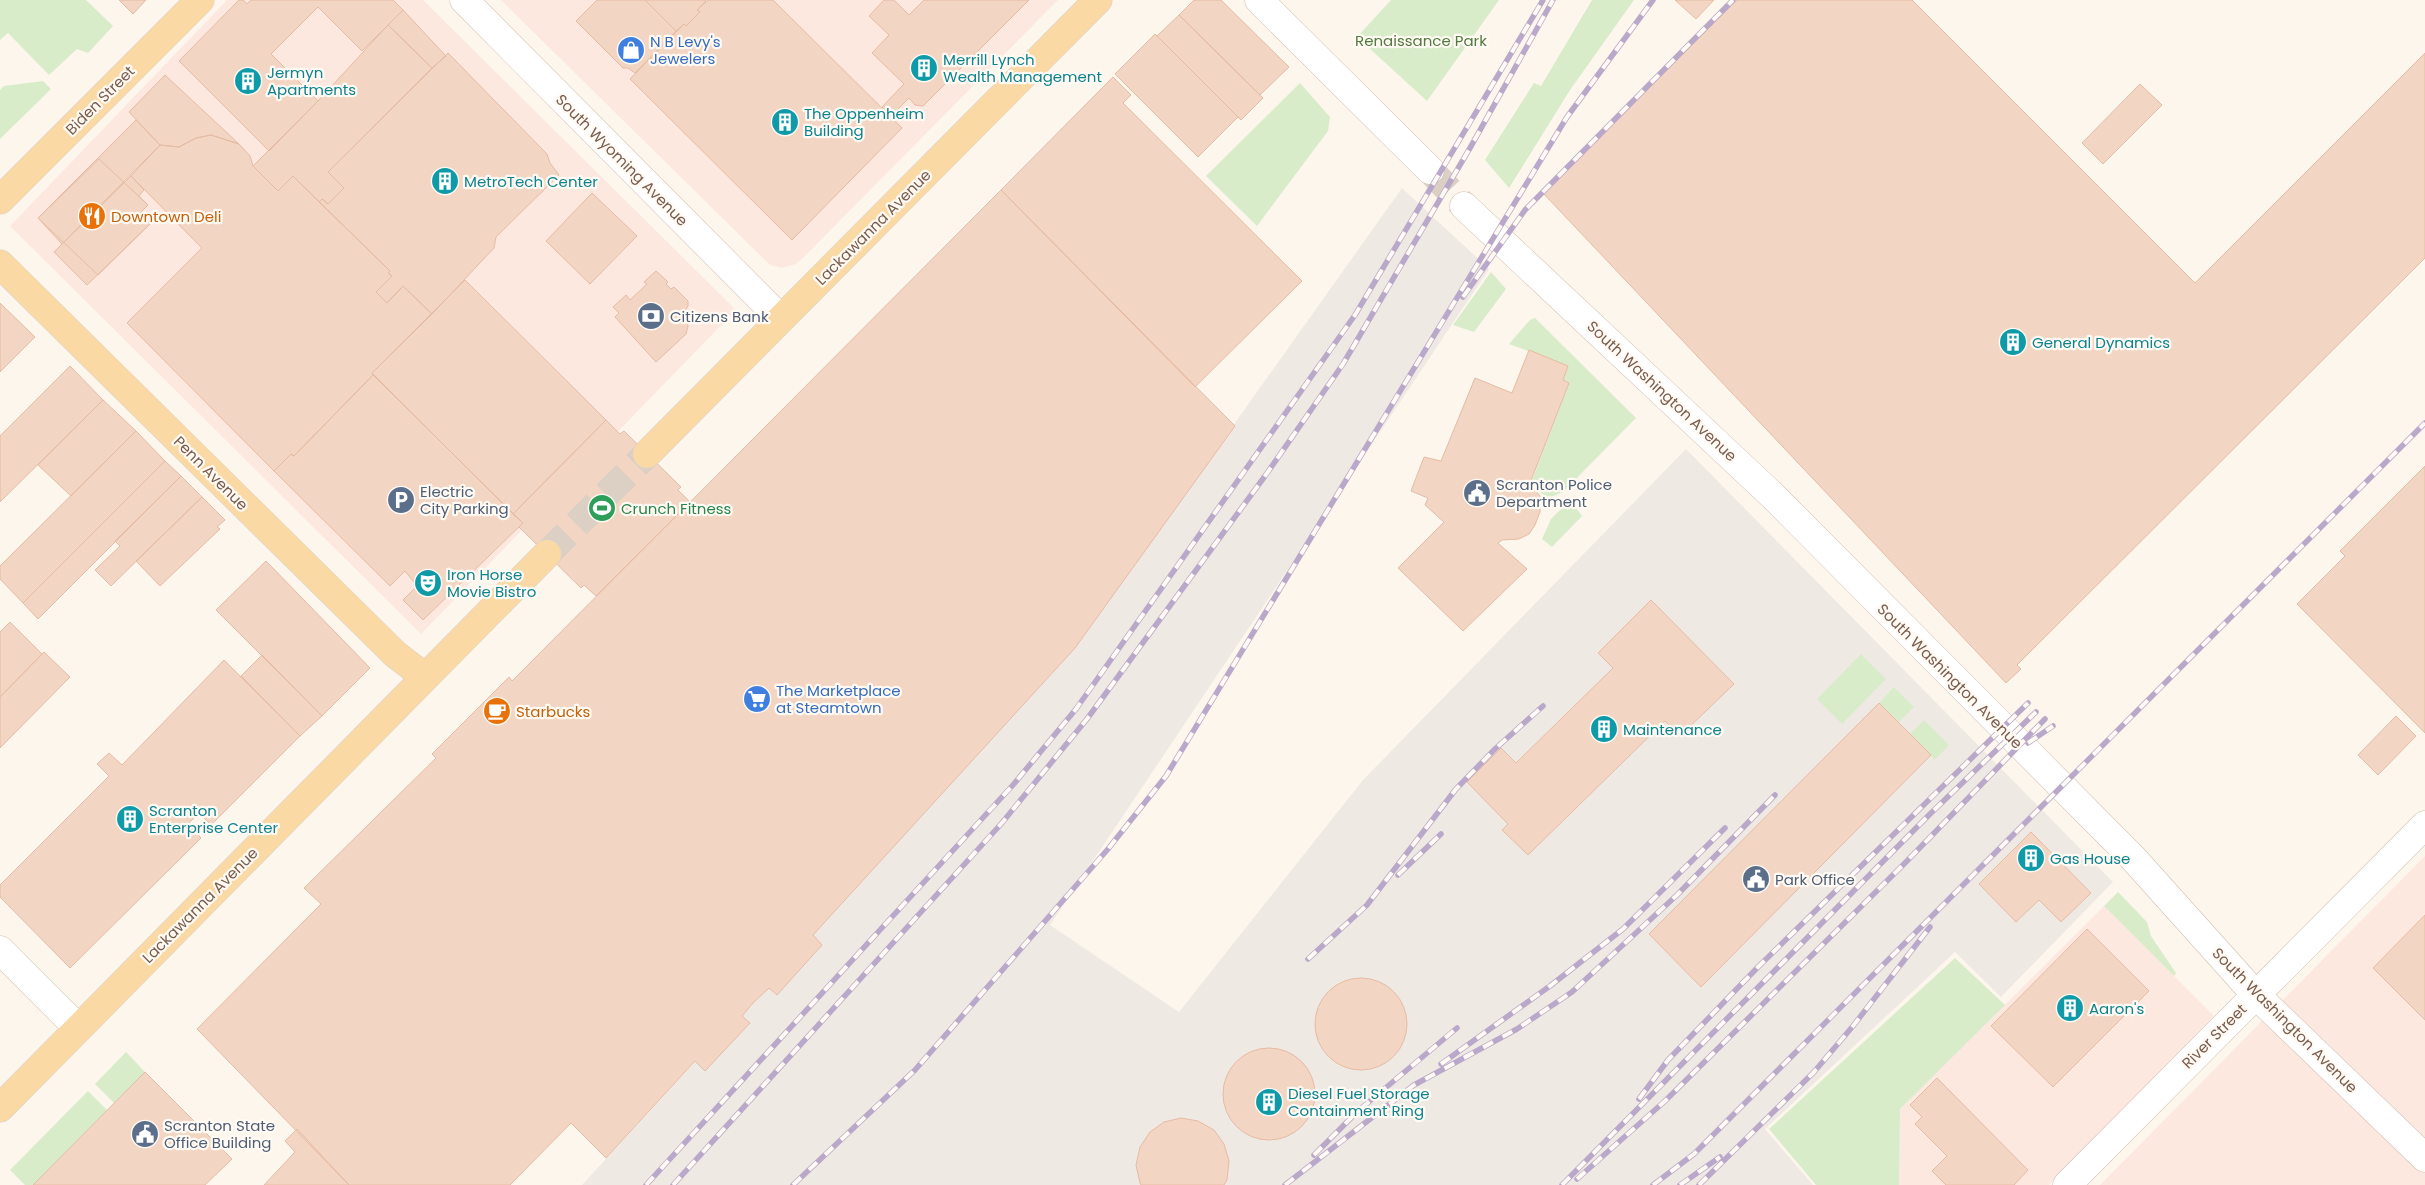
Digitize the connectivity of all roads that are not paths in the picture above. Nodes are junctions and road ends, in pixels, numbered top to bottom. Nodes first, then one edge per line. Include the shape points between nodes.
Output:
1 (200, 0) edge
2 (464, 0) edge
3 (1098, 0) edge
4 (1259, 0) edge
5 (1430, 170) tunnel mouth
6 (0, 200) edge
7 (1464, 206) tunnel mouth
8 (0, 264) edge
9 (781, 319) junction
10 (647, 454) tunnel mouth
11 (547, 554) tunnel mouth
12 (425, 677) junction
13 (2425, 825) edge
14 (0, 950) edge
15 (2255, 994) junction
16 (78, 1028) junction
17 (0, 1108) edge
18 (2425, 1158) edge
19 (2067, 1185) edge

1 - 6 main road, Biden Street
2 - 9 street, South Wyoming Avenue
3 - 9 main road, Lackawanna Avenue
4 - 5 street
7 - 15 street, South Washington Avenue via 1773,496 2133,858
8 - 12 main road, Penn Avenue via 388,648
9 - 10 main road, Lackawanna Avenue
11 - 12 main road, Lackawanna Avenue
12 - 16 main road, Lackawanna Avenue
13 - 15 street, River Street
14 - 16 street
15 - 18 street, South Washington Avenue
15 - 19 street, River Street
16 - 17 main road, Lackawanna Avenue

